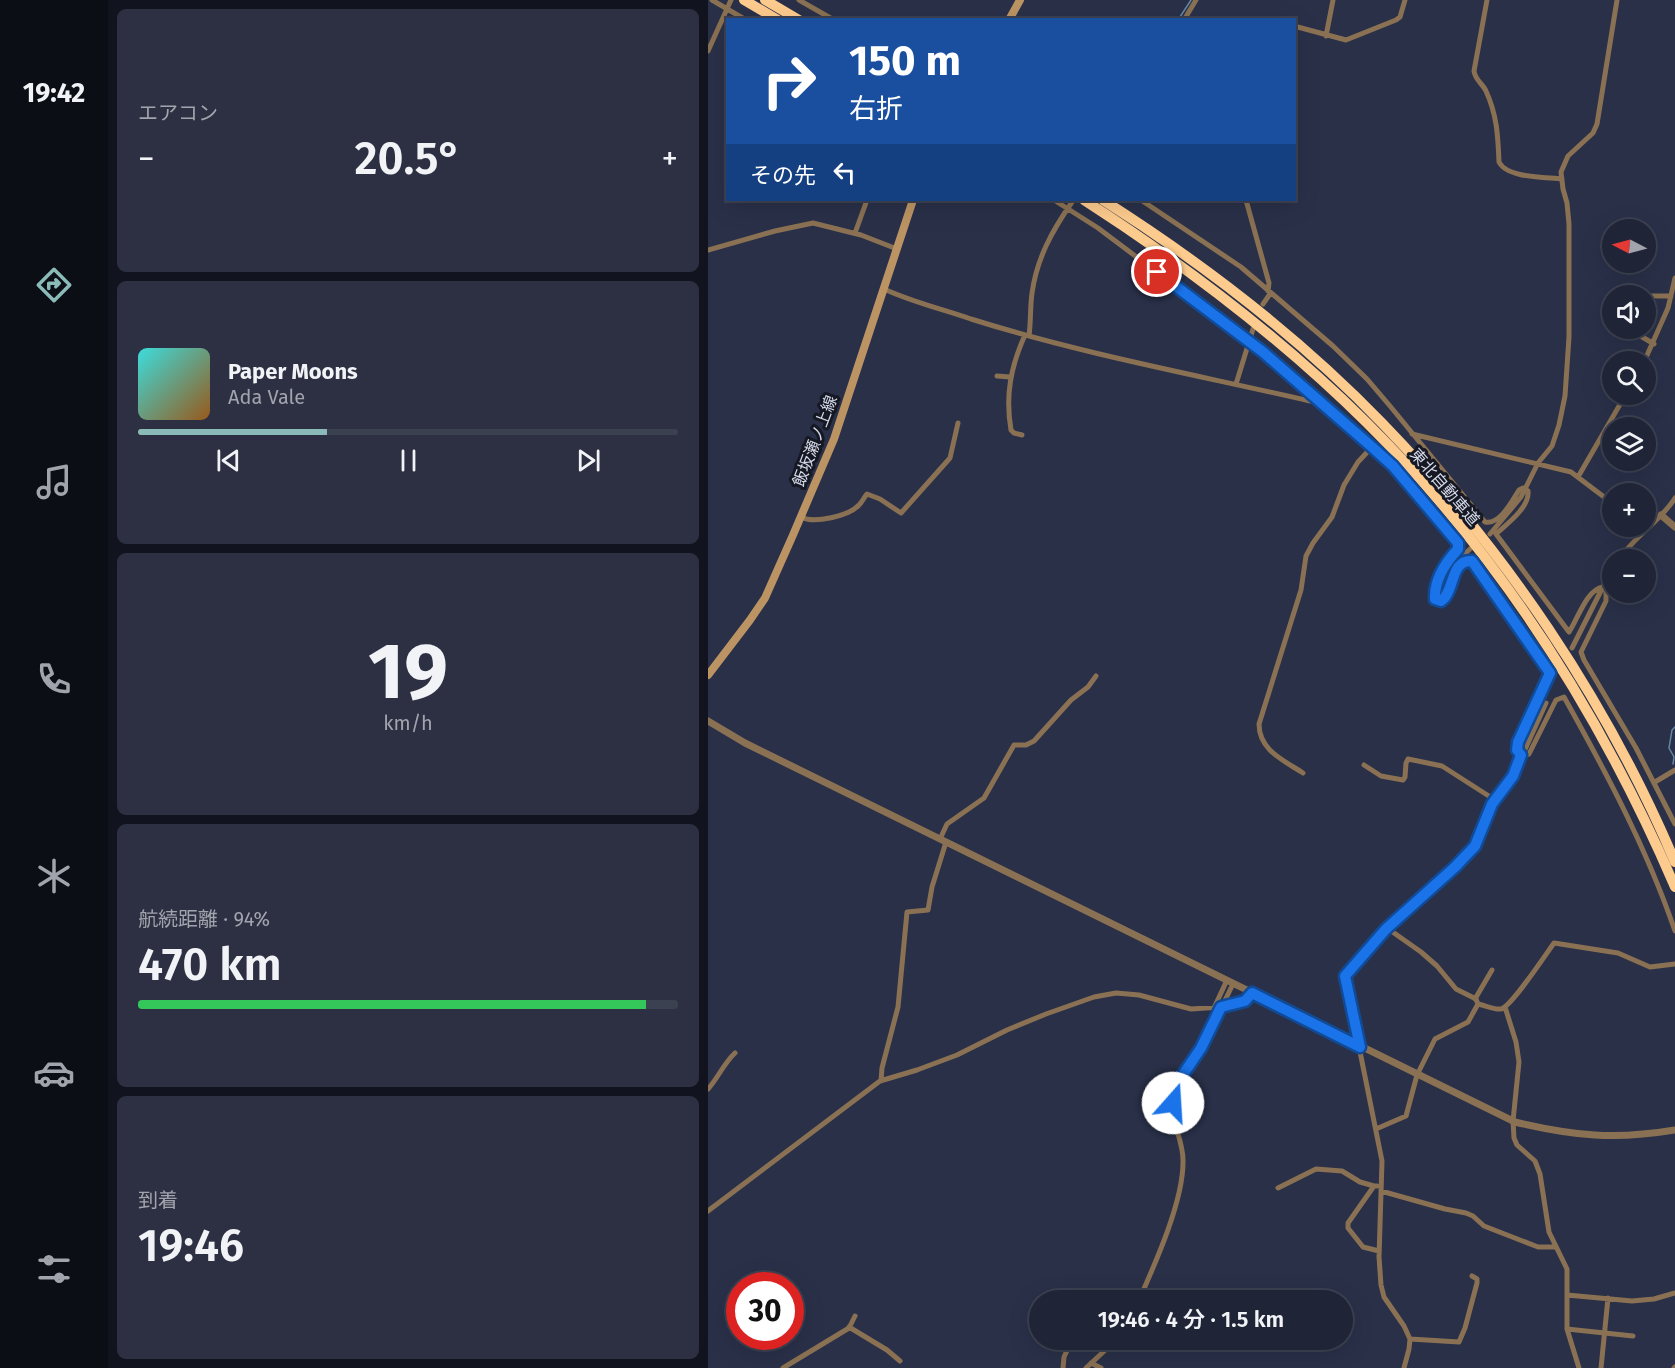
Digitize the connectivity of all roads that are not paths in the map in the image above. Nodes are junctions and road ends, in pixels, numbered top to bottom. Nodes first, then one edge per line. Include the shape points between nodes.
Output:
1 (712, 0) edge
2 (731, 0) edge
3 (744, 0) edge
4 (765, 0) edge
5 (799, 0) edge
6 (1020, 0) edge
7 (1196, 0) edge
8 (1333, 0) edge
9 (1405, 0) edge
10 (1487, 0) edge
11 (1617, 0) edge
12 (727, 8) junction
13 (743, 18) edge
14 (775, 18) edge
15 (796, 18) edge
16 (830, 18) edge
17 (1011, 18) edge
18 (1185, 18) edge
19 (1296, 27) edge
20 (1326, 36) junction
21 (708, 51) edge
22 (1562, 179) junction
23 (867, 201) edge
24 (913, 201) edge
25 (1056, 201) edge
26 (1085, 201) edge
27 (1104, 201) edge
28 (1142, 201) edge
29 (1246, 201) edge
30 (1072, 202) dead end
31 (1068, 208) junction
32 (855, 233) junction
33 (897, 249) junction
34 (708, 250) edge
35 (1675, 278) edge
36 (884, 289) junction
37 (1269, 292) junction
38 (1656, 296) edge
39 (1671, 296) junction
40 (1263, 304) dead end
41 (1253, 329) dead end
42 (1027, 335) junction
43 (1646, 339) edge
44 (1249, 341) junction
45 (1654, 344) junction
46 (1650, 351) edge
47 (997, 376) dead end
48 (1010, 377) junction
49 (1236, 384) junction
50 (1318, 400) junction
51 (1620, 405) edge
52 (958, 423) dead end
53 (1412, 434) junction
54 (1022, 435) dead end
55 (1372, 447) junction
56 (1538, 463) junction
57 (1578, 477) junction
58 (1525, 489) junction
59 (1602, 495) edge
60 (1675, 498) edge
61 (1661, 515) junction
62 (801, 517) junction
63 (1656, 520) edge
64 (1675, 527) edge
65 (1490, 534) dead end
66 (1638, 537) edge
67 (1470, 549) dead end
68 (1628, 549) edge
69 (1602, 587) edge
70 (1602, 589) edge
71 (1438, 601) junction
72 (1605, 603) edge
73 (1572, 648) dead end
74 (708, 675) edge
75 (1096, 676) dead end
76 (1546, 703) dead end
77 (708, 721) edge
78 (1521, 755) junction
79 (1364, 765) dead end
80 (1675, 770) edge
81 (1302, 773) dead end
82 (1655, 782) junction
83 (1495, 800) junction
84 (1675, 824) edge
85 (943, 840) junction
86 (1675, 862) edge
87 (1675, 887) edge
88 (1386, 928) junction
89 (1675, 931) edge
90 (1675, 964) edge
91 (1492, 970) dead end
92 (1230, 982) junction
93 (1252, 993) junction
94 (1476, 1001) junction
95 (1221, 1007) junction
96 (1505, 1007) junction
97 (1214, 1008) junction
98 (1360, 1047) junction
99 (735, 1053) dead end
100 (1418, 1075) junction
101 (880, 1081) junction
102 (708, 1089) edge
103 (1513, 1121) junction
104 (1376, 1129) junction
105 (1675, 1130) edge
106 (1374, 1186) junction
107 (1278, 1188) dead end
108 (1381, 1189) junction
109 (708, 1211) edge
110 (1556, 1247) junction
111 (1379, 1251) junction
112 (1472, 1275) dead end
113 (1143, 1290) edge
114 (1675, 1293) edge
115 (1567, 1295) junction
116 (1608, 1298) junction
117 (855, 1316) dead end
118 (849, 1327) junction
119 (1567, 1329) junction
120 (1605, 1333) junction
121 (1633, 1336) dead end
122 (1410, 1339) junction
123 (1067, 1350) edge
124 (1105, 1350) edge
125 (900, 1361) dead end
126 (1088, 1366) edge
127 (783, 1368) edge
128 (1063, 1368) edge
129 (1101, 1368) edge
130 (1404, 1368) edge
131 (1579, 1368) edge
132 (1601, 1368) edge

1 - 12 street
2 - 12 street
3 - 14 highway
4 - 15 highway
5 - 16 street
6 - 17 main road
7 - 18 street
8 - 20 street
9 - 20 street via 1396,20 1346,40
10 - 22 street via 1474,71 1486,89 1497,124 1501,167 1511,173
11 - 22 street via 1597,124 1593,133 1568,156 1562,167
12 - 13 street
12 - 21 street
19 - 20 street
22 - 56 street via 1569,224 1568,369 1555,440
23 - 32 street
24 - 33 main road, 飯坂瀬ノ上線
25 - 31 street
26 - 87 highway, 東北自動車道 via 1170,258 1272,336 1367,423 1448,512 1506,586 1576,691 1631,790
27 - 86 highway, 東北自動車道 via 1225,286 1305,351 1382,423 1455,503 1513,578 1585,686
28 - 37 street via 1241,267
29 - 37 street
30 - 31 street
31 - 42 street via 1047,240 1038,263
31 - 44 street
32 - 33 street
32 - 34 street via 813,223
33 - 36 main road, 飯坂瀬ノ上線
35 - 39 street
36 - 42 street
36 - 62 main road, 飯坂瀬ノ上線 via 834,439
37 - 40 street
37 - 53 street via 1367,379
38 - 39 street
39 - 45 street
41 - 44 street
42 - 48 street
42 - 49 street
43 - 45 street
44 - 49 street
44 - 50 street
45 - 46 street
47 - 48 street
48 - 54 street via 1011,430
49 - 50 street
50 - 55 street
51 - 57 street
52 - 62 street via 950,458 901,513 867,494 855,508 823,521
53 - 56 street
53 - 58 street via 1485,522 1494,521 1519,490
55 - 71 street via 1458,543 1458,549 1442,569 1434,595
55 - 81 street via 1344,485 1332,517 1306,556 1298,602 1260,719 1260,734 1267,748
56 - 57 street
56 - 58 street
57 - 59 street
58 - 65 street
58 - 69 street via 1529,496 1524,504 1496,534 1569,632 1590,596
60 - 61 street
61 - 63 street
61 - 64 street
62 - 74 main road, 飯坂瀬ノ上線 via 765,598
66 - 68 street
67 - 71 street via 1450,568
70 - 73 street
71 - 78 street via 1445,598 1458,568 1472,561 1549,671 1518,742
72 - 82 street via 1581,652
75 - 85 street via 1034,741 1014,745 984,798 947,824
76 - 78 street
77 - 85 street
78 - 83 street via 1513,776
78 - 89 street via 1529,754 1556,700 1564,697 1611,783
79 - 83 street via 1381,776 1403,780 1408,759 1442,766
80 - 82 street
82 - 84 street
83 - 88 street via 1468,855
85 - 92 street
85 - 101 street via 928,910 907,912 898,1007
88 - 94 street via 1421,952 1456,989
88 - 98 street via 1345,976
90 - 96 street via 1650,967 1618,952 1554,943
91 - 94 street
92 - 93 street
92 - 95 street
92 - 97 street
93 - 95 street via 1245,1001
93 - 98 street
94 - 96 street
94 - 100 street via 1476,1010 1468,1022 1435,1039
95 - 97 street
95 - 113 street via 1176,1088 1173,1119 1182,1149 1183,1171 1163,1243
96 - 103 street via 1519,1062
97 - 101 street via 1190,1009 1129,993 1094,997 1019,1025 957,1055
98 - 100 street
98 - 104 street
99 - 102 street
100 - 103 street
100 - 104 street via 1406,1116
101 - 109 street
103 - 105 street via 1607,1137
103 - 110 street via 1515,1142 1535,1161 1540,1174 1548,1225
104 - 108 street via 1382,1161
106 - 107 street via 1342,1171 1316,1169
106 - 108 street
106 - 111 street via 1348,1228 1363,1247
108 - 110 street via 1473,1215 1484,1226 1538,1248
108 - 111 street
110 - 115 street via 1567,1269
111 - 122 street via 1382,1290
112 - 122 street via 1477,1282 1459,1342
114 - 116 street via 1643,1301
115 - 116 street
115 - 119 street
116 - 120 street
117 - 118 street
118 - 125 street
118 - 127 street
119 - 120 street
119 - 131 street
120 - 121 street
120 - 132 street
122 - 130 street
123 - 128 street
124 - 126 street
126 - 129 street

